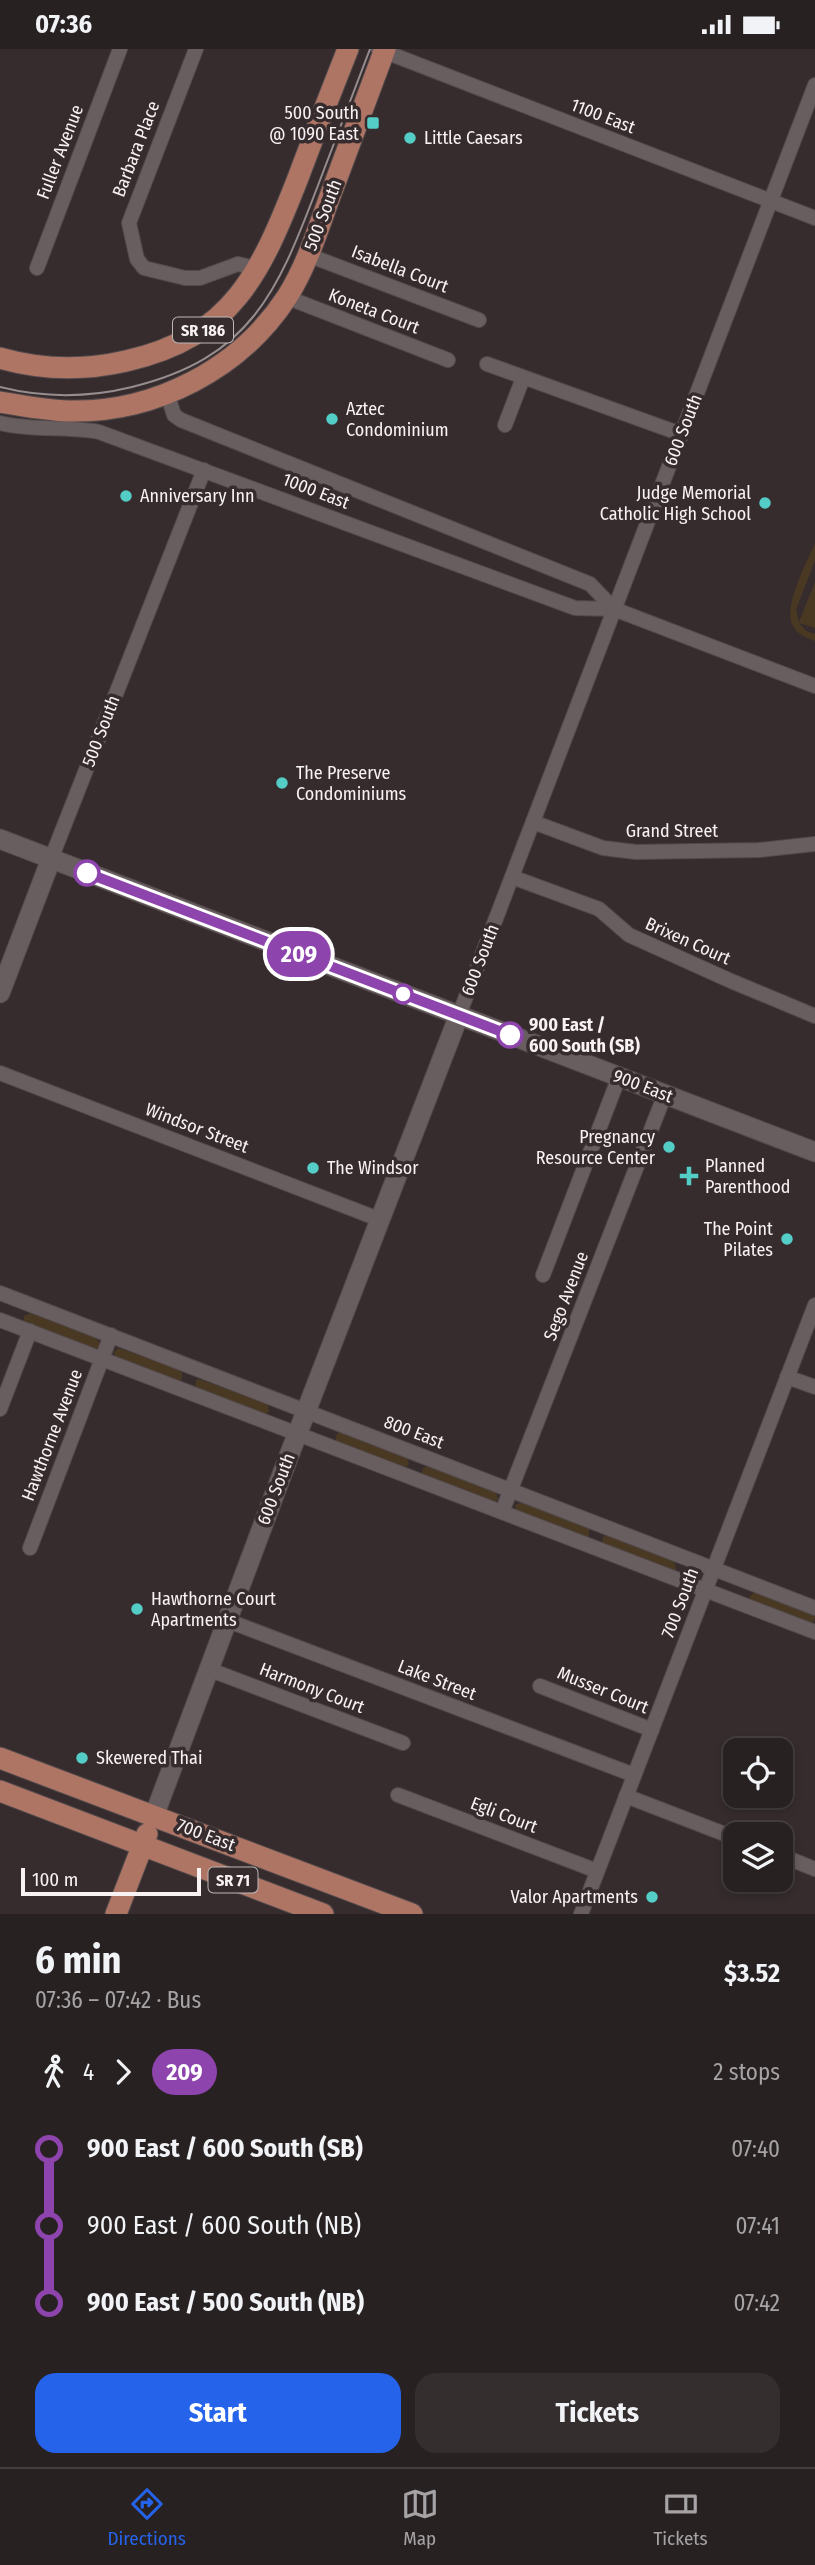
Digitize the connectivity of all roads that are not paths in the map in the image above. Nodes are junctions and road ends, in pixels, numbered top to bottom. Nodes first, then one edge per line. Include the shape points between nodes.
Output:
1 (120, 49) edge
2 (195, 49) edge
3 (348, 49) edge
4 (382, 50) edge
5 (815, 85) edge
6 (770, 201) junction
7 (815, 219) edge
8 (307, 255) junction
9 (37, 268) dead end
10 (259, 269) junction
11 (286, 297) junction
12 (480, 320) dead end
13 (0, 358) edge
14 (448, 360) dead end
15 (487, 364) dead end
16 (523, 377) junction
17 (167, 393) junction
18 (0, 402) edge
19 (0, 423) edge
20 (505, 425) dead end
21 (681, 434) junction
22 (204, 470) junction
23 (614, 609) junction
24 (815, 686) edge
25 (533, 822) junction
26 (0, 839) edge
27 (815, 844) edge
28 (51, 859) junction
29 (512, 877) junction
30 (0, 993) edge
31 (459, 1015) junction
32 (815, 1016) edge
33 (0, 1073) edge
34 (620, 1077) junction
35 (665, 1094) junction
36 (815, 1152) edge
37 (381, 1220) junction
38 (543, 1275) dead end
39 (0, 1293) edge
40 (22, 1301) junction
41 (815, 1305) edge
42 (7, 1322) edge
43 (30, 1331) junction
44 (111, 1335) junction
45 (102, 1359) junction
46 (193, 1368) junction
47 (788, 1377) junction
48 (815, 1387) edge
49 (184, 1390) junction
50 (0, 1409) edge
51 (306, 1411) junction
52 (297, 1433) junction
53 (420, 1455) junction
54 (411, 1477) junction
55 (511, 1490) junction
56 (502, 1512) junction
57 (599, 1524) junction
58 (591, 1546) junction
59 (30, 1548) dead end
60 (714, 1569) junction
61 (705, 1590) junction
62 (815, 1608) edge
63 (226, 1620) junction
64 (815, 1632) edge
65 (208, 1669) junction
66 (540, 1686) dead end
67 (652, 1730) junction
68 (403, 1743) dead end
69 (0, 1758) edge
70 (634, 1775) junction
71 (0, 1791) edge
72 (398, 1795) dead end
73 (626, 1796) junction
74 (154, 1816) junction
75 (723, 1833) edge
76 (142, 1846) junction
77 (793, 1860) edge
78 (815, 1868) edge
79 (597, 1871) junction
80 (116, 1914) edge
81 (323, 1914) edge
82 (412, 1914) edge
83 (581, 1914) edge

1 - 9 street, Fuller Avenue
2 - 10 street, Barbara Place via 129,223 137,259 144,268 185,278 200,278 238,264
3 - 10 main road, 500 South / SR 186
4 - 6 street, 1100 East
4 - 8 main road, 500 South / SR 186
5 - 6 street, 600 South
6 - 7 street, 1100 East
6 - 21 street, 600 South
8 - 11 main road, 500 South / SR 186
8 - 12 street, Isabella Court
10 - 13 main road, 500 South / SR 186 via 231,306 194,336 165,350 101,366 60,369
11 - 14 street, Koneta Court
11 - 17 main road, 500 South / SR 186 via 244,348 195,381
15 - 16 street
16 - 20 street
16 - 21 street
17 - 18 main road, 500 South / SR 186 via 137,403 70,411
17 - 23 street, 1000 East via 174,415 181,420 590,584
19 - 22 street, 1000 East via 99,432
21 - 23 street, 600 South
22 - 23 street, 1000 East via 580,610
22 - 28 street, 500 South
23 - 24 street, 1000 East
23 - 25 street, 600 South
25 - 27 street, Grand Street via 603,848 636,852
25 - 29 street, 600 South
26 - 28 street, 900 East
28 - 30 street, 500 South
28 - 31 street, 900 East
29 - 31 street, 600 South
29 - 32 street, Brixen Court via 599,909 629,935
31 - 34 street, 900 East
31 - 37 street, 600 South
33 - 37 street, Windsor Street
34 - 35 street, 900 East
34 - 38 street
35 - 36 street, 900 East
35 - 55 street, Sego Avenue
37 - 51 street, 600 South
39 - 40 street, 800 East
40 - 42 street
40 - 44 street, 800 East
41 - 47 street, 700 South
42 - 43 street
43 - 45 street
43 - 50 street
44 - 45 street, Hawthorne Avenue
44 - 46 street, 800 East
45 - 49 street
45 - 59 street, Hawthorne Avenue
46 - 49 street
46 - 51 street, 800 East
47 - 48 street
47 - 60 street, 700 South
49 - 52 street
51 - 52 street, 600 South
51 - 53 street, 800 East
52 - 54 street
52 - 63 street, 600 South
53 - 54 street
53 - 55 street, 800 East
54 - 56 street
55 - 56 street, Sego Avenue
55 - 57 street, 800 East
56 - 58 street
57 - 58 street
57 - 60 street, 800 East
58 - 61 street
60 - 61 street, 700 South
60 - 62 street, 800 East
61 - 64 street
61 - 67 street, 700 South
63 - 65 street, 600 South
63 - 70 street, Lake Street
65 - 68 street, Harmony Court
65 - 74 street, 600 South
66 - 67 street, Musser Court
67 - 70 street, 700 South
69 - 74 main road, 700 East / SR 71
70 - 73 street, 700 South
71 - 76 main road, 700 East / SR 71
72 - 79 street, Egli Court
73 - 75 street
73 - 79 street, 700 South
74 - 76 main road, 600 South
74 - 82 main road, 700 East / SR 71
76 - 80 main road, 600 South
76 - 81 main road, 700 East / SR 71
77 - 78 street
79 - 83 street, 700 South

